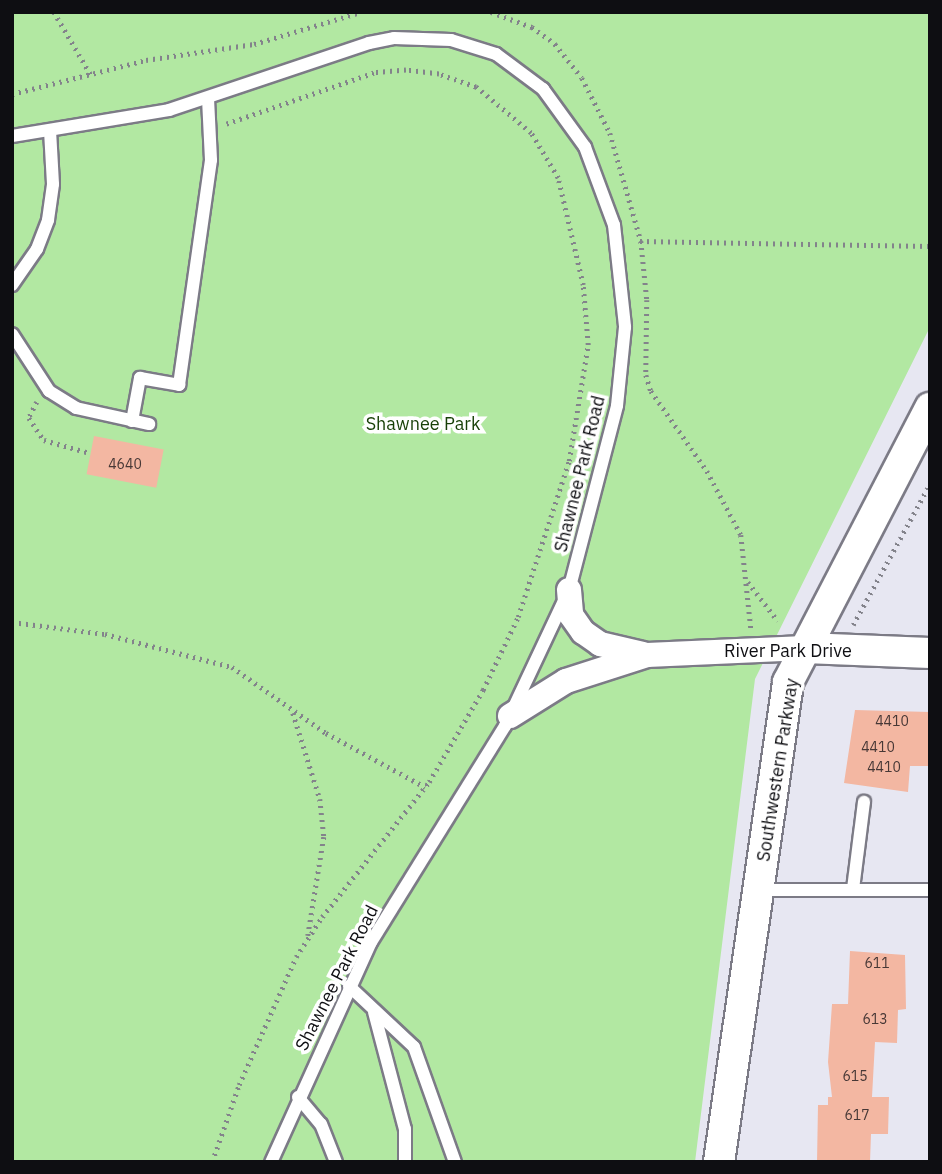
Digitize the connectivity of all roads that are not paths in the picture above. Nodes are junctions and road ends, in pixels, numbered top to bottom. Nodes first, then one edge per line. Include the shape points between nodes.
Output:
1 (208, 98) junction
2 (50, 131) junction
3 (12, 135) edge
4 (12, 285) edge
5 (12, 334) edge
6 (930, 408) edge
7 (132, 421) junction
8 (149, 424) dead end
9 (569, 590) junction
10 (804, 649) junction
11 (930, 653) edge
12 (647, 655) junction
13 (510, 716) junction
14 (864, 802) dead end
15 (853, 889) junction
16 (760, 890) junction
17 (930, 890) edge
18 (349, 986) junction
19 (374, 1012) junction
20 (298, 1097) junction
21 (271, 1162) edge
22 (335, 1162) edge
23 (405, 1162) edge
24 (455, 1162) edge
25 (719, 1162) edge

1 - 2 lane, Shawnee Park Road via 169,110
1 - 7 lane via 211,160 179,385 140,378
1 - 9 lane, Shawnee Park Road via 369,43 425,37 474,45 516,66 543,89 571,124 596,171 618,244 625,327 617,406
2 - 3 lane, Shawnee Park Road
2 - 4 lane via 53,184 48,220 37,249
5 - 7 lane via 49,390 76,408
6 - 10 street, Southwestern Parkway
7 - 8 lane
9 - 12 street, River Park Drive via 571,615 583,632 600,643
9 - 13 lane, Shawnee Park Road
10 - 11 street, River Park Drive
10 - 12 street, River Park Drive
10 - 16 street, Southwestern Parkway via 788,682
12 - 13 street, River Park Drive via 565,681
13 - 18 lane, Shawnee Park Road
14 - 15 lane
15 - 16 lane
15 - 17 lane
16 - 25 street, Southwestern Parkway
18 - 19 lane
18 - 20 lane, Shawnee Park Road
19 - 23 lane via 405,1129
19 - 24 lane via 414,1047
20 - 21 lane, Shawnee Park Road
20 - 22 lane via 321,1124

